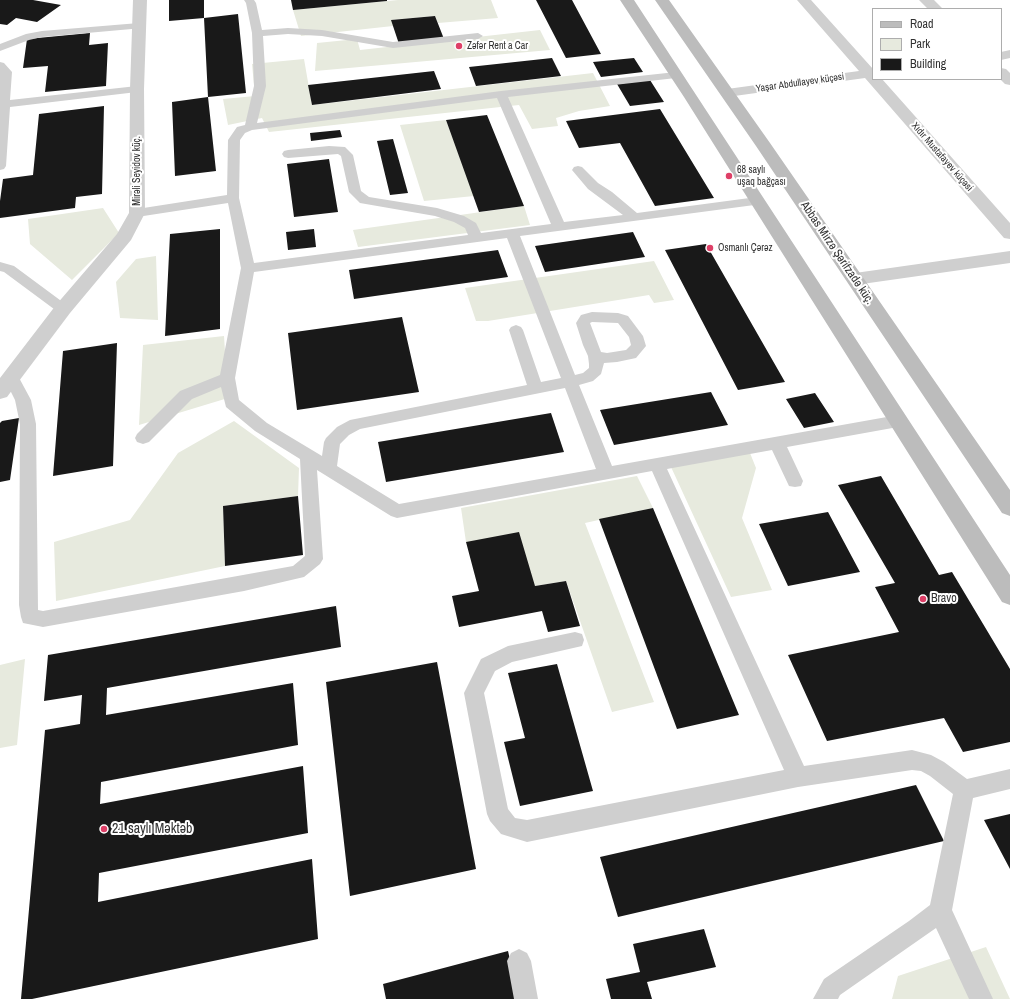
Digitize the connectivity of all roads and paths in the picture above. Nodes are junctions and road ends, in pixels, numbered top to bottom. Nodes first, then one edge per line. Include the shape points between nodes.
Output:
1 (140, 0) edge
2 (249, 0) edge
3 (627, 0) edge
4 (662, 0) edge
5 (804, 0) edge
6 (926, 0) edge
7 (935, 8) edge
8 (139, 26) junction
9 (257, 33) junction
10 (478, 36) dead end
11 (0, 48) edge
12 (0, 64) edge
13 (1002, 73) edge
14 (676, 75) junction
15 (872, 76) edge
16 (875, 80) edge
17 (1010, 81) edge
18 (137, 89) junction
19 (501, 94) junction
20 (709, 95) junction
21 (4, 104) junction
22 (250, 127) junction
23 (288, 154) dead end
24 (0, 166) edge
25 (578, 170) dead end
26 (233, 198) junction
27 (757, 201) junction
28 (137, 213) junction
29 (634, 217) junction
30 (559, 227) junction
31 (512, 234) junction
32 (1010, 234) edge
33 (476, 238) junction
34 (1010, 258) edge
35 (0, 266) edge
36 (248, 268) junction
37 (855, 279) junction
38 (63, 309) junction
39 (516, 330) dead end
40 (596, 356) dead end
41 (12, 378) junction
42 (227, 378) junction
43 (570, 382) junction
44 (536, 389) junction
45 (0, 392) edge
46 (898, 421) junction
47 (143, 438) dead end
48 (777, 443) junction
49 (308, 456) junction
50 (657, 464) junction
51 (328, 468) junction
52 (606, 473) junction
53 (795, 481) dead end
54 (1009, 502) edge
55 (1010, 595) edge
56 (575, 640) dead end
57 (798, 777) junction
58 (1010, 779) edge
59 (964, 790) junction
60 (940, 911) junction
61 (519, 961) dead end
62 (526, 999) edge
63 (825, 999) edge
64 (981, 999) edge

1 - 8 street, Mirəli Seyidov küç.
2 - 9 lane via 252,3
3 - 14 main road
4 - 20 main road, Abbas Mirzə Şərifzadə küç.
5 - 15 street, Xıdır Mustafayev küçəsi
6 - 7 street
8 - 11 lane via 42,34 26,37
8 - 18 street, Mirəli Seyidov küç.
9 - 10 lane via 322,33 393,45
9 - 22 lane via 260,86
12 - 21 lane via 6,72
13 - 17 street
14 - 19 lane
14 - 20 main road
15 - 20 street, Yaşar Abdullayev küçəsi
16 - 32 street, Xıdır Mustafayev küçəsi
18 - 21 lane
18 - 28 street, Mirəli Seyidov küç.
19 - 22 lane
19 - 30 lane
20 - 27 main road, Abbas Mirzə Şərifzadə küç.
20 - 37 main road, Abbas Mirzə Şərifzadə küç.
21 - 24 lane
22 - 26 lane via 241,130 234,140
23 - 33 lane via 341,150 347,155 355,192 365,200 437,212 459,219 471,226
25 - 29 lane via 593,186
26 - 28 lane
26 - 36 lane
27 - 29 lane
27 - 46 main road, Abbas Mirzə Şərifzadə küç.
28 - 38 street, Mirəli Seyidov küç. via 125,236
29 - 30 lane
30 - 31 lane
31 - 33 lane
31 - 43 lane
33 - 36 lane
34 - 37 street
35 - 38 lane via 8,269
36 - 42 lane
37 - 54 main road, Abbas Mirzə Şərifzadə küç.
38 - 41 street, Mirəli Seyidov küç.
39 - 44 lane
40 - 43 lane via 596,370 588,377
41 - 45 street, Mirəli Seyidov küç.
41 - 49 lane via 23,400 28,424 30,617 51,617 298,572 314,559
42 - 47 lane via 186,395
42 - 49 lane via 232,403 261,427
43 - 44 lane
43 - 52 lane
44 - 51 lane via 356,424 343,431 332,442
46 - 48 lane
46 - 55 main road, Abbas Mirzə Şərifzadə küç.
48 - 50 lane
48 - 53 lane
49 - 51 lane
50 - 52 lane
50 - 57 lane
51 - 52 lane via 397,511
56 - 57 lane via 508,654 488,665 474,693 498,814 509,827 527,832
57 - 59 lane via 912,760 924,762
58 - 59 lane
59 - 60 lane
60 - 63 lane via 918,929 832,987
60 - 64 lane
61 - 62 lane

